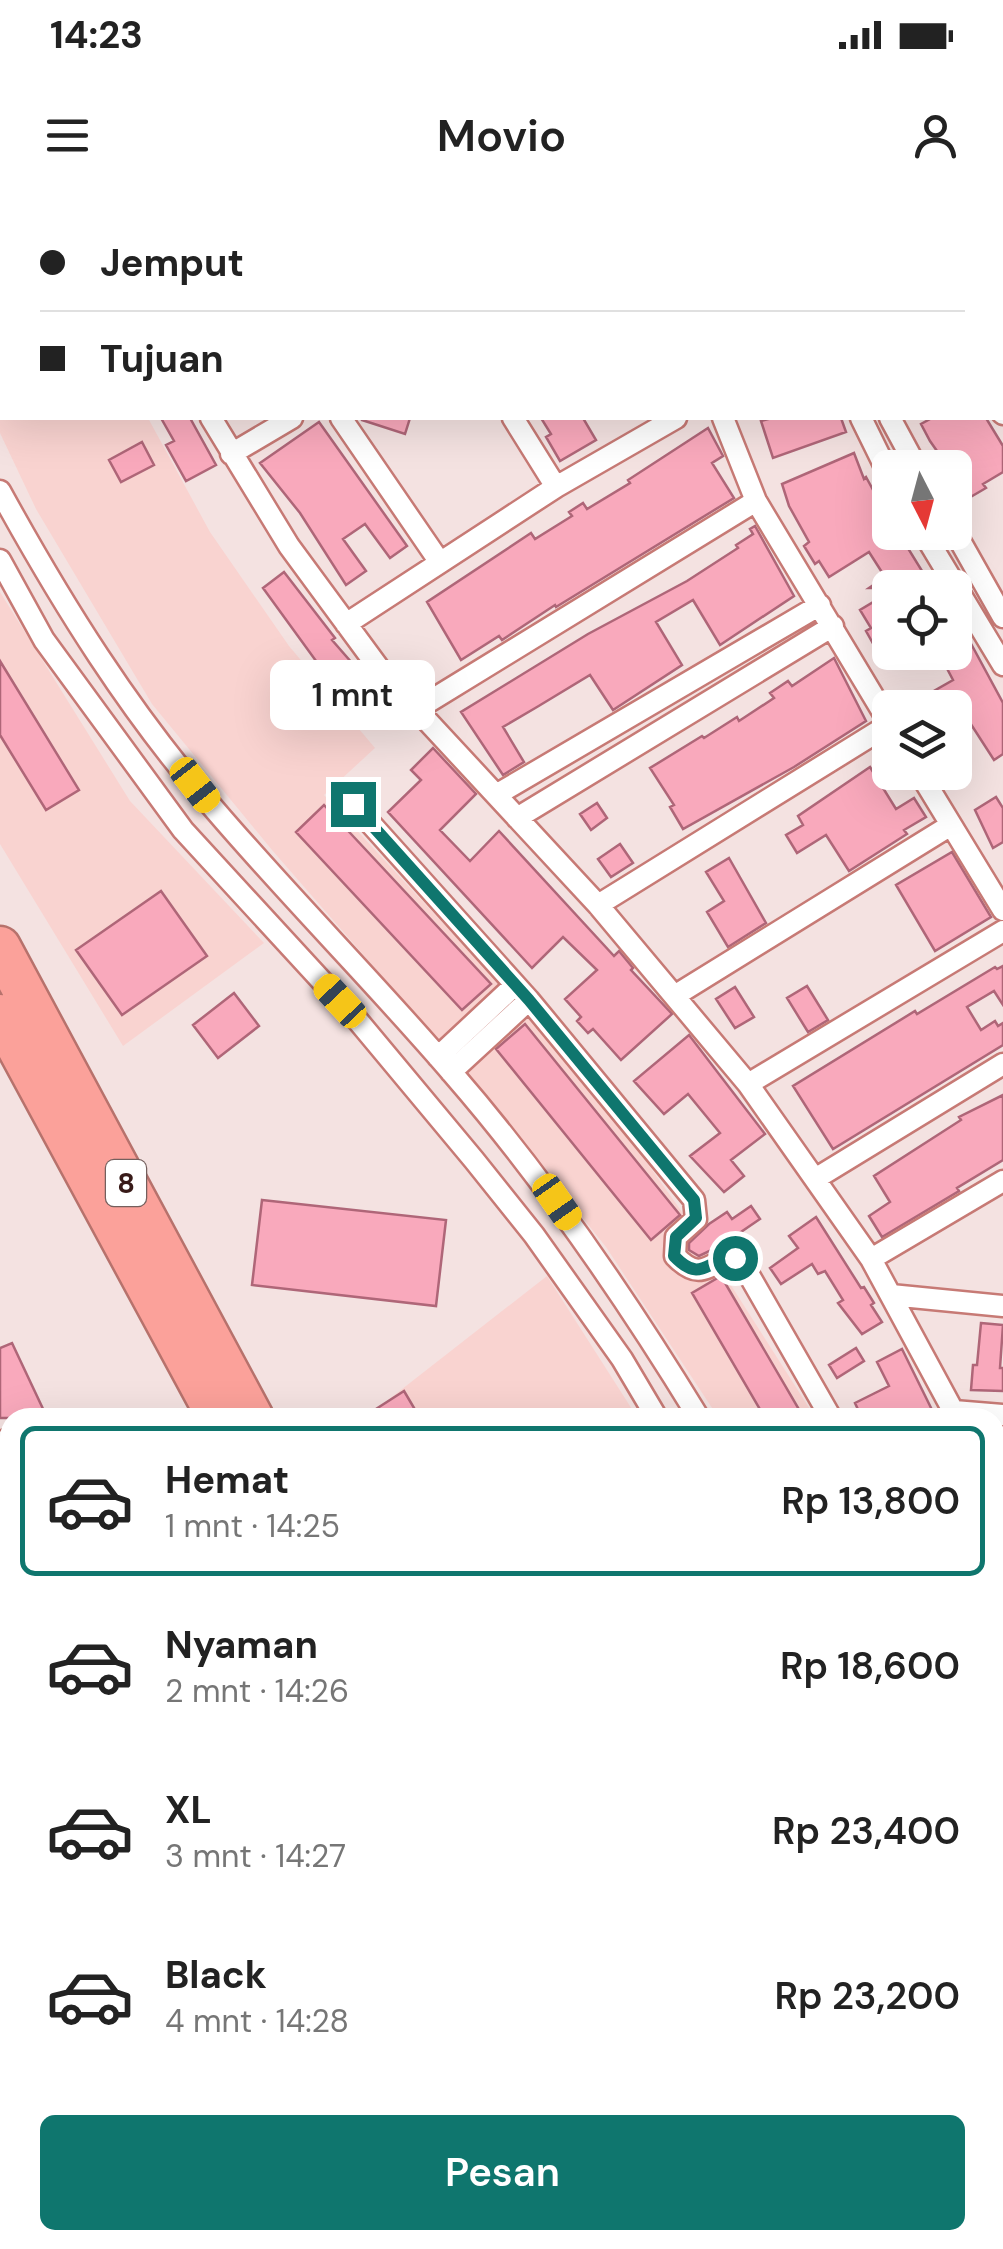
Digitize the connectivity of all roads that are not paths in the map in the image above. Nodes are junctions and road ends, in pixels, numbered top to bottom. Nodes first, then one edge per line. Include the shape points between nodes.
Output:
1 (212, 420) edge
2 (289, 420) edge
3 (341, 420) edge
4 (514, 420) edge
5 (662, 420) edge
6 (724, 420) edge
7 (862, 420) edge
8 (891, 420) edge
9 (877, 450) edge
10 (907, 450) edge
11 (231, 454) junction
12 (556, 487) junction
13 (0, 492) edge
14 (756, 501) junction
15 (965, 550) edge
16 (0, 560) edge
17 (439, 561) junction
18 (820, 605) junction
19 (998, 608) edge
20 (972, 613) joint
21 (346, 624) junction
22 (833, 626) junction
23 (1003, 664) edge
24 (872, 693) edge
25 (416, 709) junction
26 (872, 735) edge
27 (930, 790) edge
28 (496, 795) junction
29 (353, 804) dead end
30 (516, 818) junction
31 (951, 825) junction
32 (598, 906) junction
33 (1003, 910) edge
34 (1003, 931) edge
35 (0, 947) edge
36 (350, 961) junction
37 (326, 986) junction
38 (522, 992) junction
39 (380, 994) junction
40 (676, 995) junction
41 (0, 1016) edge
42 (354, 1016) junction
43 (444, 1064) junction
44 (1003, 1064) edge
45 (748, 1084) junction
46 (814, 1179) junction
47 (1003, 1181) edge
48 (871, 1259) junction
49 (891, 1295) junction
50 (1003, 1306) edge
51 (213, 1408) edge
52 (248, 1408) edge
53 (651, 1408) edge
54 (693, 1408) edge
55 (826, 1408) edge
56 (953, 1408) edge

1 - 11 street
2 - 11 street
3 - 17 street
4 - 12 street
5 - 12 street
6 - 14 street
7 - 9 street
8 - 10 street
11 - 21 street
12 - 17 street
13 - 36 street via 117,685 213,808
14 - 18 street
14 - 25 street
15 - 19 street
16 - 37 street via 44,640 182,830
17 - 21 street
18 - 22 street
18 - 28 street
19 - 20 street
20 - 23 street
21 - 25 street
22 - 24 street
22 - 30 street
25 - 28 street
26 - 32 street
27 - 31 street
28 - 30 street
29 - 38 street
30 - 32 street
31 - 33 street
31 - 40 street
32 - 40 street
34 - 45 street
35 - 52 highway, 8
36 - 37 street via 347,973
36 - 39 street
37 - 42 street
38 - 43 street
38 - 55 street via 694,1200 696,1218 676,1237 674,1256 697,1270 728,1257 740,1261
39 - 42 street via 367,998
39 - 43 street
40 - 45 street
41 - 51 highway, 8
42 - 53 street via 534,1235
43 - 54 street via 557,1202
44 - 46 street
45 - 46 street
46 - 48 street
47 - 48 street
48 - 49 street
49 - 50 street
49 - 56 street

